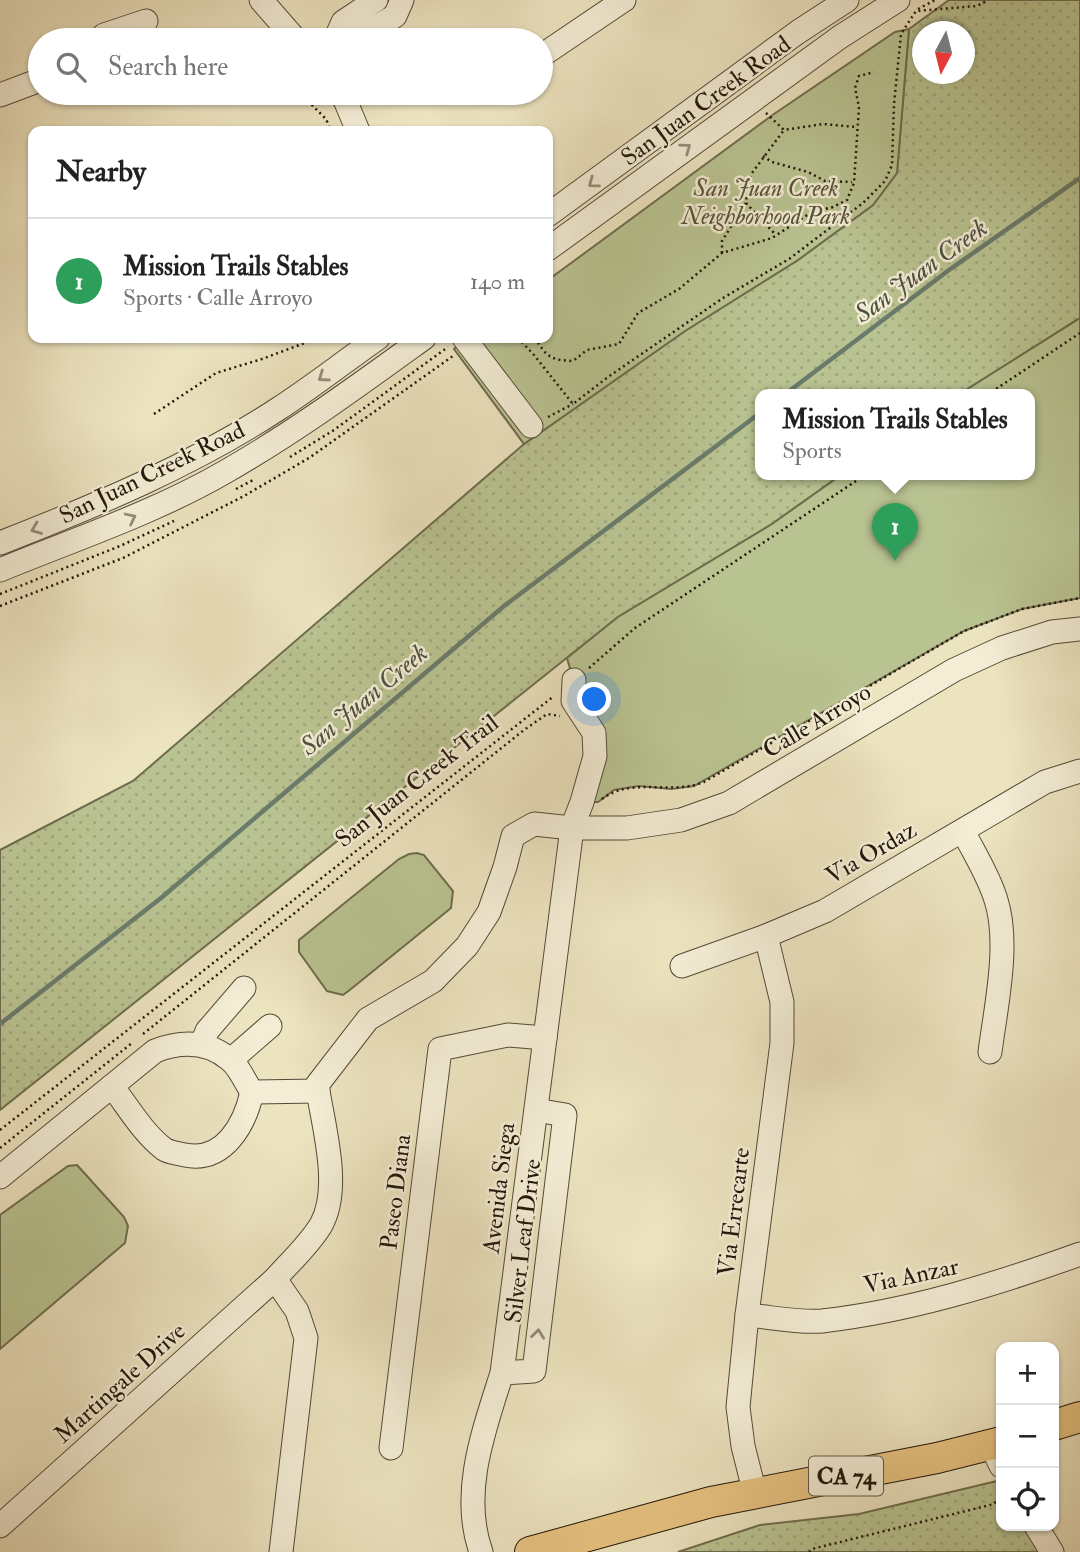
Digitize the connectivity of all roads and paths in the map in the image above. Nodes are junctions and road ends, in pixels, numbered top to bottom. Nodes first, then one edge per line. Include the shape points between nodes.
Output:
1 (261, 0) edge
2 (402, 0) edge
3 (624, 0) edge
4 (847, 0) edge
5 (898, 0) edge
6 (988, 0) edge
7 (372, 12) edge
8 (146, 21) dead end
9 (126, 28) edge
10 (286, 28) edge
11 (340, 28) edge
12 (362, 28) edge
13 (553, 48) edge
14 (874, 72) dead end
15 (28, 84) edge
16 (0, 95) edge
17 (312, 105) edge
18 (347, 105) edge
19 (766, 113) dead end
20 (329, 126) edge
21 (356, 126) edge
22 (856, 127) junction
23 (784, 130) junction
24 (763, 156) junction
25 (854, 183) junction
26 (746, 204) junction
27 (553, 211) edge
28 (776, 235) junction
29 (553, 245) edge
30 (722, 253) junction
31 (1080, 333) edge
32 (305, 343) edge
33 (371, 343) edge
34 (417, 343) edge
35 (464, 343) edge
36 (469, 343) edge
37 (522, 343) edge
38 (538, 343) edge
39 (995, 389) edge
40 (573, 404) junction
41 (154, 414) dead end
42 (531, 426) joint
43 (857, 480) edge
44 (0, 543) edge
45 (0, 570) edge
46 (1080, 598) edge
47 (0, 606) edge
48 (1080, 629) edge
49 (574, 680) junction
50 (566, 718) dead end
51 (1080, 771) edge
52 (583, 802) junction
53 (572, 828) junction
54 (963, 831) junction
55 (766, 936) junction
56 (682, 966) dead end
57 (244, 988) dead end
58 (270, 1026) dead end
59 (142, 1035) dead end
60 (545, 1038) junction
61 (131, 1044) dead end
62 (202, 1044) junction
63 (990, 1052) dead end
64 (231, 1060) junction
65 (112, 1086) junction
66 (318, 1091) junction
67 (252, 1092) junction
68 (536, 1110) junction
69 (0, 1130) edge
70 (0, 1148) edge
71 (0, 1177) edge
72 (1080, 1254) edge
73 (275, 1279) junction
74 (747, 1315) junction
75 (502, 1373) junction
76 (1080, 1417) edge
77 (1059, 1423) edge
78 (391, 1448) dead end
79 (996, 1451) edge
80 (755, 1494) junction
81 (996, 1501) edge
82 (0, 1526) edge
83 (1039, 1531) edge
84 (281, 1552) edge
85 (481, 1552) edge
86 (530, 1552) edge
87 (809, 1552) edge
88 (1052, 1552) edge

1 - 10 street
2 - 7 street via 395,16
3 - 13 street
4 -> 27 street, San Juan Creek Road
29 -> 5 street, San Juan Creek Road
6 - 40 path via 977,6 916,10 908,22 901,34 892,164 885,181 863,203 789,259 723,298
7 - 11 street via 343,22
7 - 12 street
8 - 9 street
14 - 22 path via 859,76 855,88 859,107
15 - 16 street
17 - 20 path
18 - 21 street
19 - 23 path
22 - 23 path via 823,124
22 - 25 path
23 - 24 path
24 - 25 path via 825,181
24 - 26 path via 752,173
25 - 28 path via 847,200 812,212
26 - 28 path
26 - 30 path via 722,241
28 - 30 path
30 - 38 path via 679,289 638,313 619,344 587,350 573,361 546,355
31 - 39 path
32 - 41 path via 216,373
33 -> 44 street, San Juan Creek Road via 278,409 220,443
45 -> 34 street, San Juan Creek Road via 119,524 223,474 318,415
35 - 47 path via 309,458 244,496 123,558
36 - 42 street
37 - 40 path
40 - 42 path
43 - 49 path, San Juan Creek Trail via 635,628
46 - 52 path via 1022,608 964,631 694,786 626,787 598,802
48 - 53 street, Calle Arroyo via 1052,632 1002,648 954,670 729,803 681,820 627,828
49 - 52 street, Avenida Siega via 573,701 594,733 595,755
49 - 69 path, San Juan Creek Trail
50 - 59 path, San Juan Creek Trail via 547,715 524,730
51 - 54 street, Via Ordaz via 1045,782
52 - 53 street, Avenida Siega
53 - 60 street, Avenida Siega
53 - 66 street via 534,824 513,836 489,912 467,946 433,981 368,1019 317,1085
54 - 55 street, Via Ordaz via 825,911
54 - 63 street via 996,899 1001,923
55 - 56 street, Via Ordaz
55 - 74 street, Via Errecarte via 782,1002 782,1043
57 - 62 street via 207,1031
58 - 64 street
60 - 68 street, Avenida Siega
60 - 78 street, Paseo Diana via 509,1035 440,1049
61 - 70 path
62 - 64 street
62 - 65 street via 175,1043 155,1051
64 - 67 street
65 - 67 street via 150,1136 167,1151 191,1156 215,1152 235,1136
65 - 71 street
66 - 67 street
66 - 73 street, Martingale Drive via 330,1195 322,1223
68 - 75 street, Avenida Siega
75 -> 68 street, Silver Leaf Drive via 534,1371 565,1115
72 - 74 street, Via Anzar via 1002,1282 907,1306 819,1321
73 - 82 street, Martingale Drive
73 - 84 street via 297,1311 306,1338
74 - 80 street, Via Errecarte via 738,1407
75 - 85 street, Avenida Siega via 474,1475 476,1537
76 - 77 main road
79 - 80 main road, CA 74 via 937,1458
80 - 86 main road, CA 74
81 - 87 path
83 - 88 street

